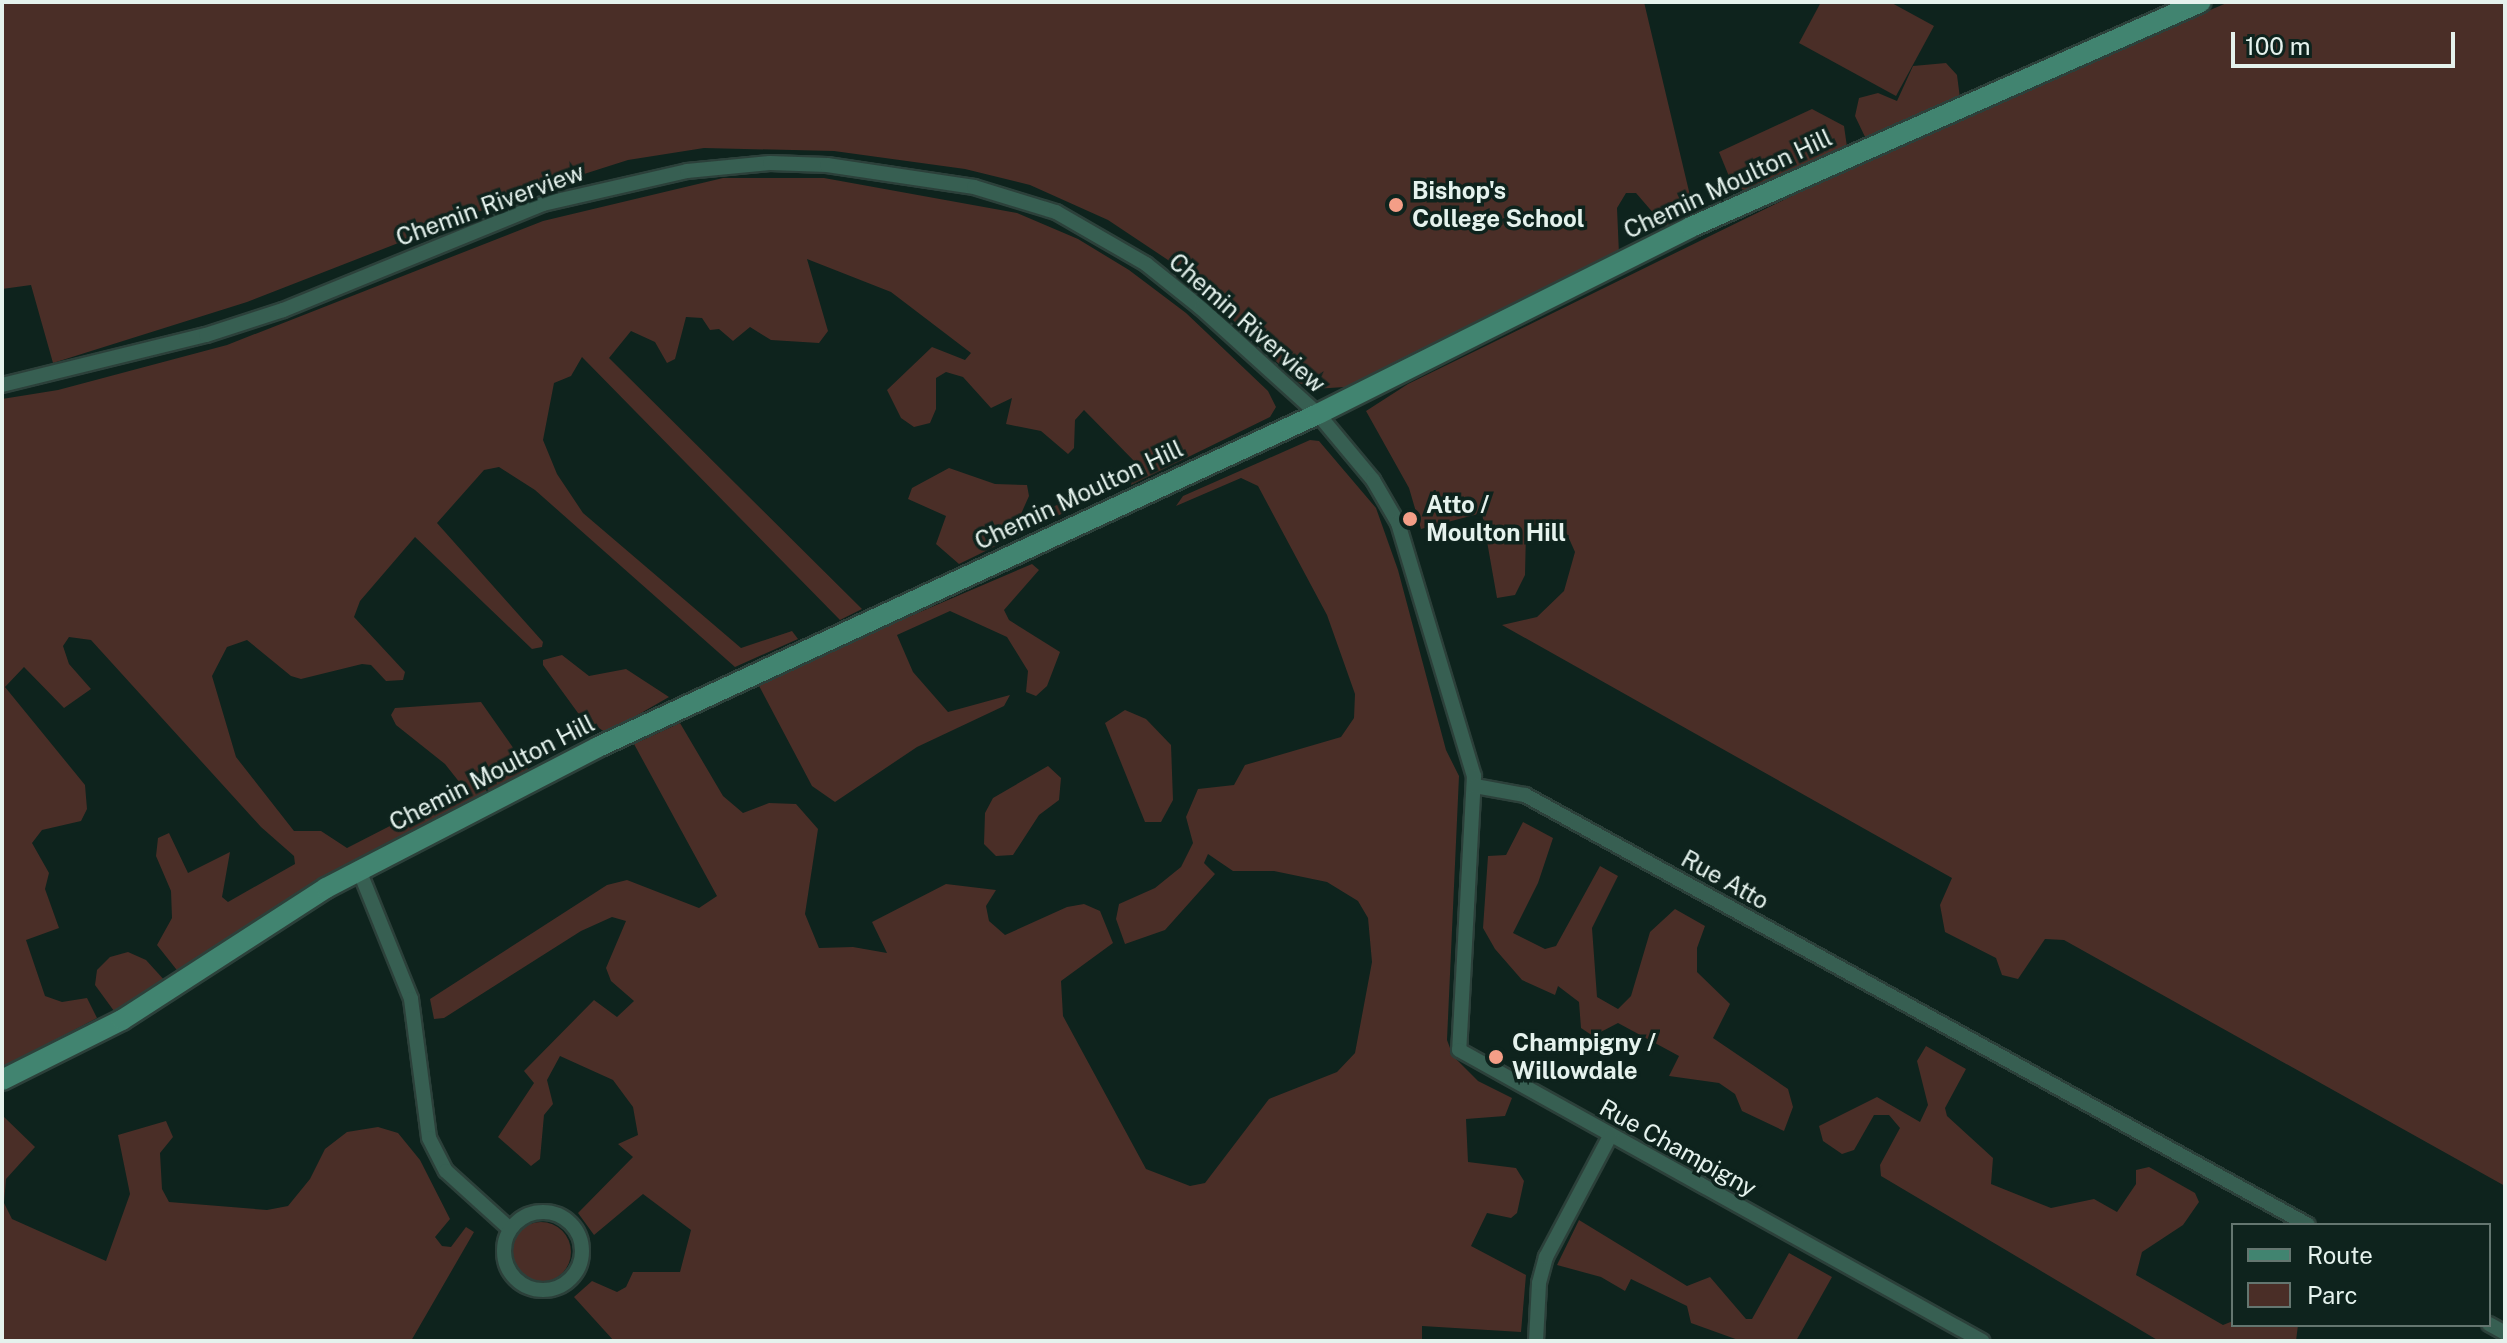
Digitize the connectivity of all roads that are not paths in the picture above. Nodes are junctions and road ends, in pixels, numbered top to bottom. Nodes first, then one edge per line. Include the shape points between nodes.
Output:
1 (2201, 2) edge
2 (2, 385) edge
3 (1318, 414) junction
4 (1475, 786) junction
5 (359, 870) junction
6 (2, 1080) edge
7 (1610, 1136) junction
8 (2304, 1223) edge
9 (510, 1229) junction
10 (1536, 1341) edge
11 (1982, 1341) edge

1 - 3 street, Chemin Moulton Hill via 1691,227
2 - 3 street, Chemin Riverview via 152,350 283,310 556,200 635,179 770,163 827,165 974,187 1056,212 1146,264
3 - 4 street via 1373,480 1398,523
3 - 5 street, Chemin Moulton Hill via 598,747
4 - 7 street, Rue Champigny via 1459,1050
4 - 8 street, Rue Atto via 1525,795
5 - 6 street, Chemin Moulton Hill via 122,1020
5 - 9 street via 400,961 411,999 429,1138 460,1186
7 - 10 street via 1546,1257
7 - 11 street, Rue Champigny
9 - 9 street via 535,1212 565,1219 581,1244 575,1273 550,1289 521,1283 504,1258

